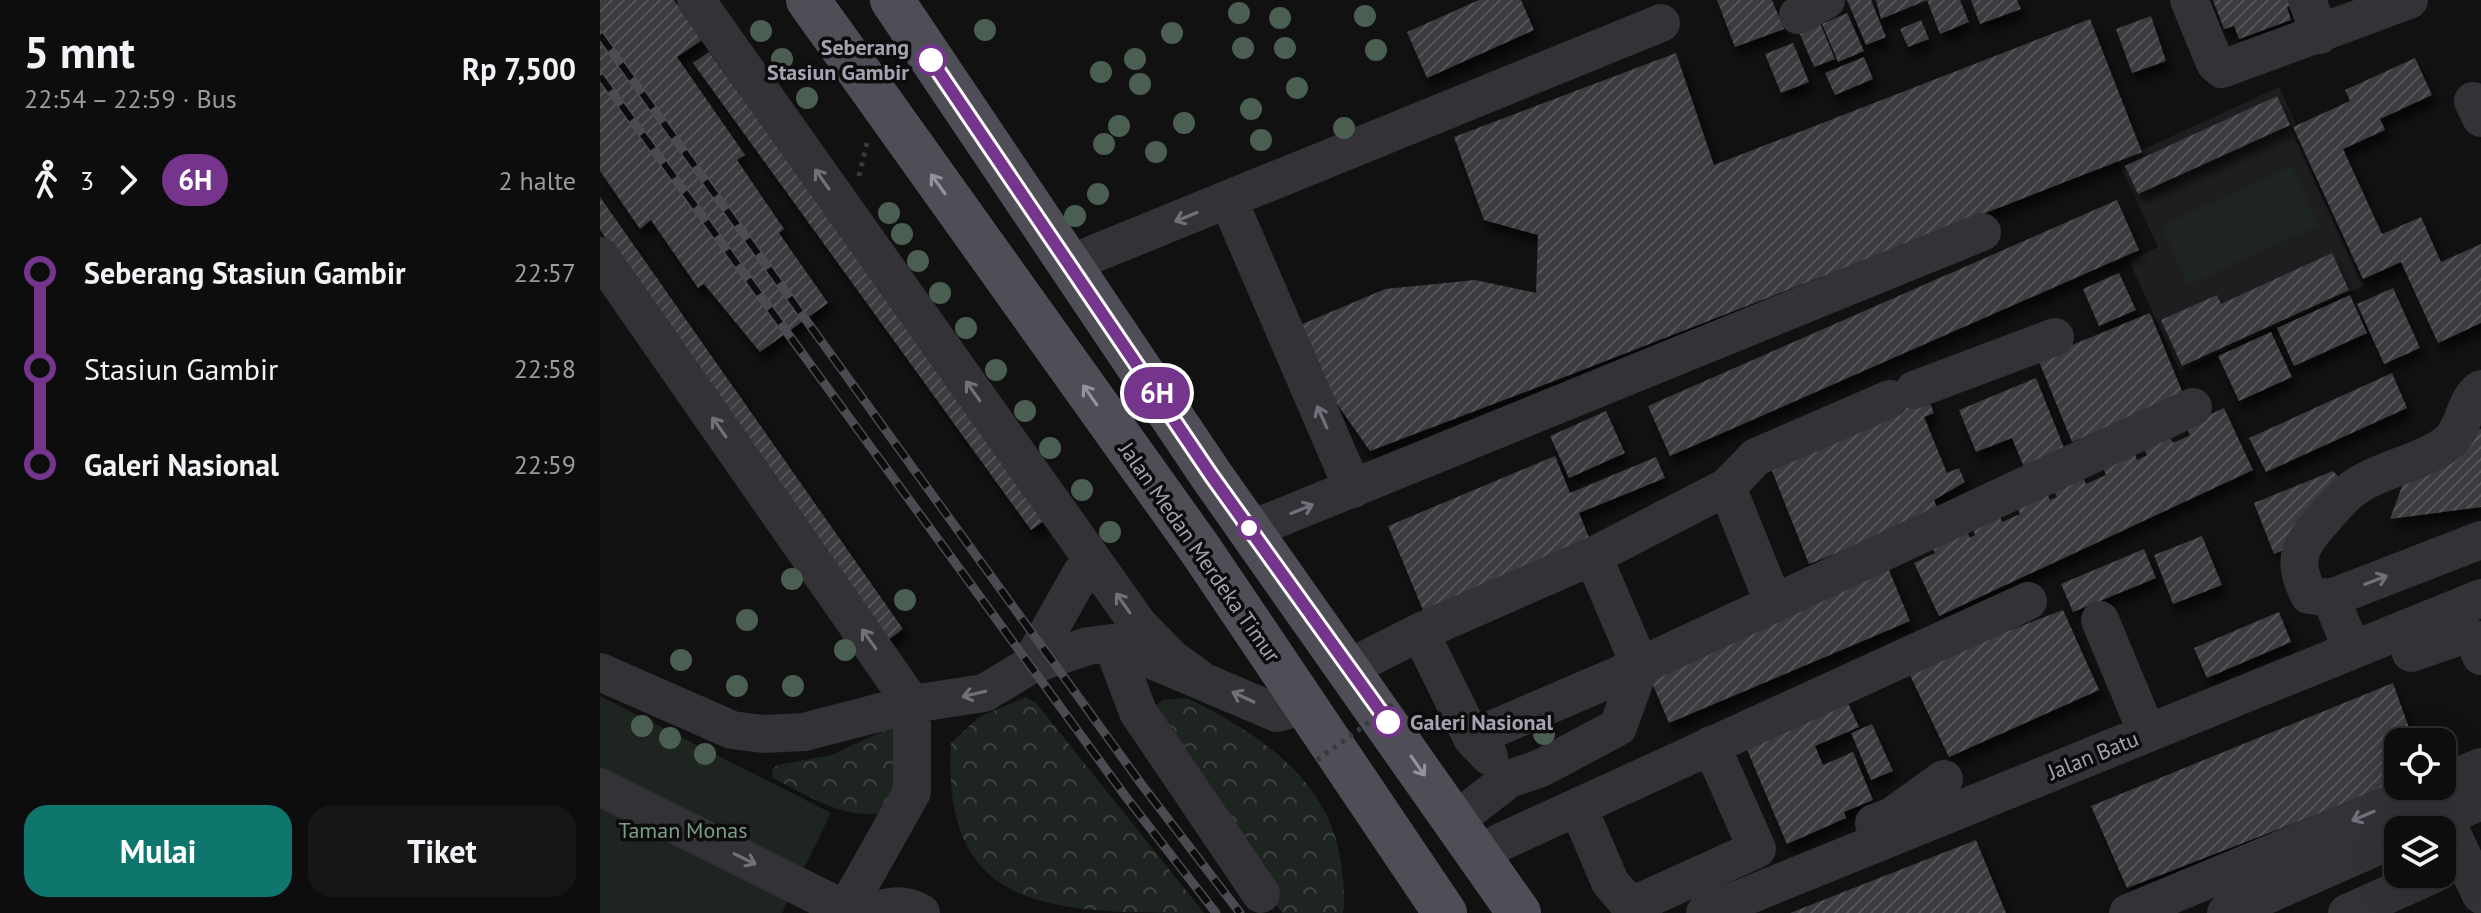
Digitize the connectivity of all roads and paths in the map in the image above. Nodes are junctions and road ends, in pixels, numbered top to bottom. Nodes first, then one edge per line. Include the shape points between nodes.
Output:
1 (696, 0) edge
2 (808, 0) edge
3 (2189, 0) edge
4 (2307, 0) edge
5 (2409, 0) edge
6 (894, 5) edge
7 (1661, 23) dead end
8 (2320, 35) junction
9 (1228, 199) junction
10 (1982, 232) dead end
11 (1069, 264) junction
12 (606, 277) edge
13 (2055, 337) dead end
14 (2481, 389) edge
15 (2193, 407) dead end
16 (1727, 487) junction
17 (1353, 489) junction
18 (1246, 524) junction
19 (2481, 540) edge
20 (1200, 549) junction
21 (1593, 556) junction
22 (1095, 564) junction
23 (2331, 598) junction
24 (2481, 598) edge
25 (2028, 601) dead end
26 (1774, 604) junction
27 (2100, 620) dead end
28 (1420, 632) junction
29 (1112, 643) junction
30 (2352, 650) junction
31 (2481, 656) edge
32 (1029, 666) junction
33 (1640, 666) junction
34 (1349, 668) junction
35 (600, 672) edge
36 (1197, 677) junction
37 (1397, 702) dead end
38 (918, 704) junction
39 (1307, 705) junction
40 (2147, 733) junction
41 (1472, 738) junction
42 (1711, 745) junction
43 (1317, 760) dead end
44 (2481, 767) edge
45 (1509, 779) junction
46 (1944, 779) dead end
47 (600, 787) edge
48 (2481, 801) edge
49 (2434, 804) edge
50 (1578, 807) junction
51 (1388, 828) junction
52 (1467, 836) junction
53 (2384, 844) edge
54 (1757, 849) junction
55 (2456, 875) edge
56 (2403, 888) edge
57 (1261, 894) dead end
58 (2481, 895) edge
59 (2244, 909) edge
60 (856, 912) edge
61 (921, 913) edge
62 (1411, 913) edge
63 (1445, 913) edge
64 (1519, 913) edge
65 (1705, 913) edge
66 (1767, 913) edge
67 (2128, 913) edge
68 (2347, 913) edge

22 -> 1 street
20 -> 2 main road, Jalan Medan Merdeka Timur
3 - 8 street via 2222,69
4 - 8 street
5 - 8 street
6 - 11 main road
7 - 9 street
9 -> 11 street
17 -> 9 street
10 - 17 street
11 - 18 main road
38 -> 12 street
13 - 16 street via 1756,457
14 - 23 street via 2449,442 2351,490 2302,542 2299,565 2309,595
15 - 26 street
16 - 21 street
16 - 26 street
18 -> 17 street
18 - 20 main road via 1220,509 1209,514
18 - 34 main road
23 -> 19 street
20 - 39 main road, Jalan Medan Merdeka Timur
21 - 28 street
21 - 33 street
22 - 32 street via 1082,572
36 -> 22 street via 1138,624
23 - 30 street
24 - 30 street, Jalan Batu
25 - 42 street
26 - 33 street
27 - 40 street
28 - 34 street
28 - 41 street
29 - 32 street
29 - 36 street
29 - 57 street via 1138,712
30 - 40 street, Jalan Batu
31 - 66 street via 2466,634 2451,637
32 -> 38 street via 984,693
33 - 41 street
33 - 45 street via 1618,727
34 -> 52 main road
35 - 38 street via 732,730 763,734 804,732
39 -> 36 street via 1277,713
37 - 43 path, bridge
38 - 60 street via 912,792
39 - 51 main road, Jalan Medan Merdeka Timur
40 - 65 street, Jalan Batu
41 - 45 street
42 - 50 street
42 - 54 street
44 - 49 street
45 - 52 street
46 - 54 street via 1891,817 1785,859
47 -> 60 street
48 - 49 street
49 -> 67 street
50 - 52 street
50 - 54 street via 1610,882 1627,902 1642,901
51 - 62 main road via 1410,891
51 - 63 main road, Jalan Medan Merdeka Timur
52 - 64 main road
53 - 59 street
55 - 58 street
56 - 68 street
60 - 61 street via 909,906

